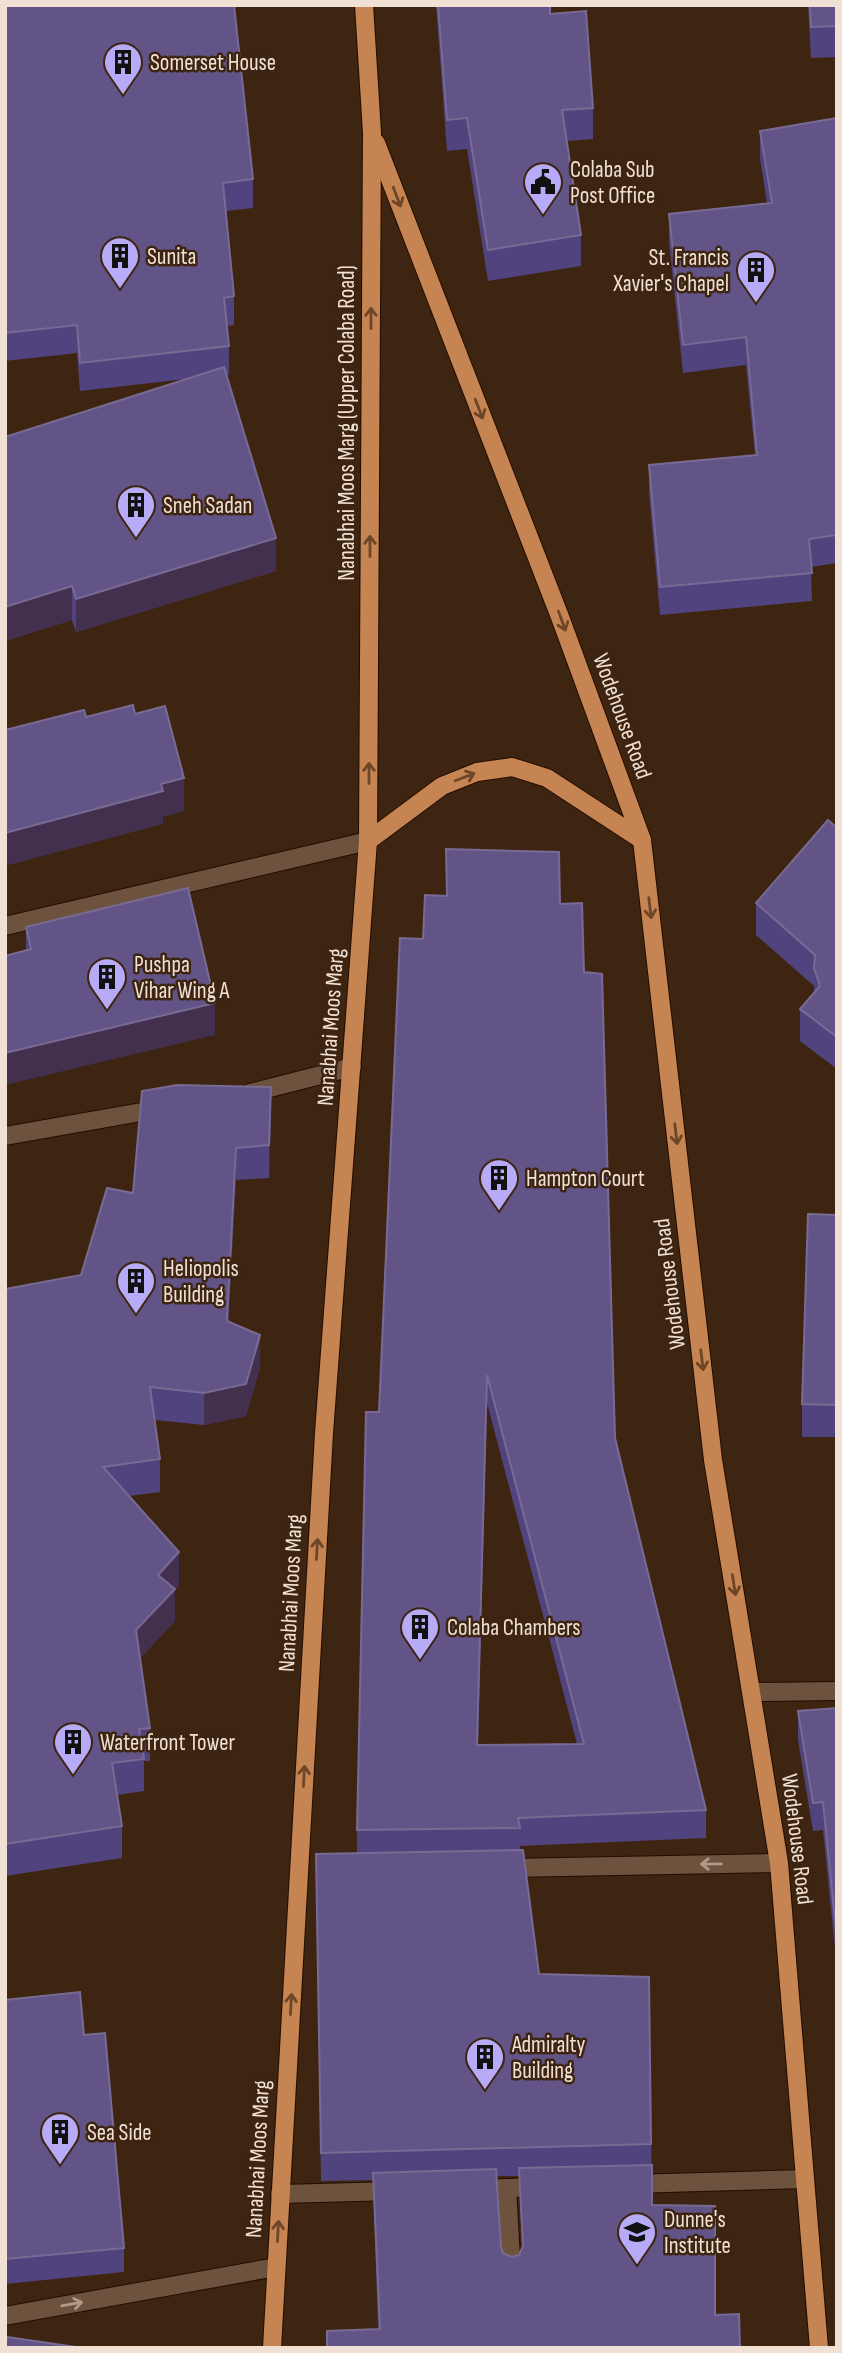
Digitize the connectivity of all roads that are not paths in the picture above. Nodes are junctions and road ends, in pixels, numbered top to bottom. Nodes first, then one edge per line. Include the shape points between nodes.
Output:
1 (364, 5) edge
2 (372, 134) junction
3 (642, 840) junction
4 (368, 841) junction
5 (5, 926) edge
6 (352, 1067) junction
7 (229, 1097) edge
8 (176, 1106) edge
9 (5, 1136) edge
10 (837, 1691) edge
11 (752, 1692) junction
12 (779, 1863) junction
13 (490, 1868) edge
14 (805, 2179) junction
15 (617, 2184) edge
16 (562, 2186) edge
17 (507, 2188) junction
18 (454, 2189) edge
19 (414, 2190) edge
20 (280, 2194) junction
21 (276, 2267) junction
22 (512, 2276) edge
23 (5, 2316) edge
24 (272, 2348) edge
25 (819, 2348) edge

1 - 2 main road, Nanabhai Moos Marg (Upper Colaba Road)
2 -> 3 main road, Wodehouse Road via 561,617
4 -> 2 main road, Nanabhai Moos Marg (Upper Colaba Road)
4 -> 3 main road via 442,786 477,772 512,767 547,778
3 -> 11 main road, Wodehouse Road via 713,1460
4 - 5 street
4 - 6 main road, Nanabhai Moos Marg
6 - 7 street
20 -> 6 main road, Nanabhai Moos Marg via 305,1871 324,1433
8 - 9 street
10 - 11 street
11 - 12 main road, Wodehouse Road
12 -> 13 street
12 - 14 main road, Wodehouse Road
14 - 15 street
14 - 25 main road, Wodehouse Road
16 - 17 street
17 - 18 street
17 - 22 street
19 - 20 street
21 -> 20 main road, Nanabhai Moos Marg
23 -> 21 street
21 - 24 main road, Nanabhai Moos Marg

